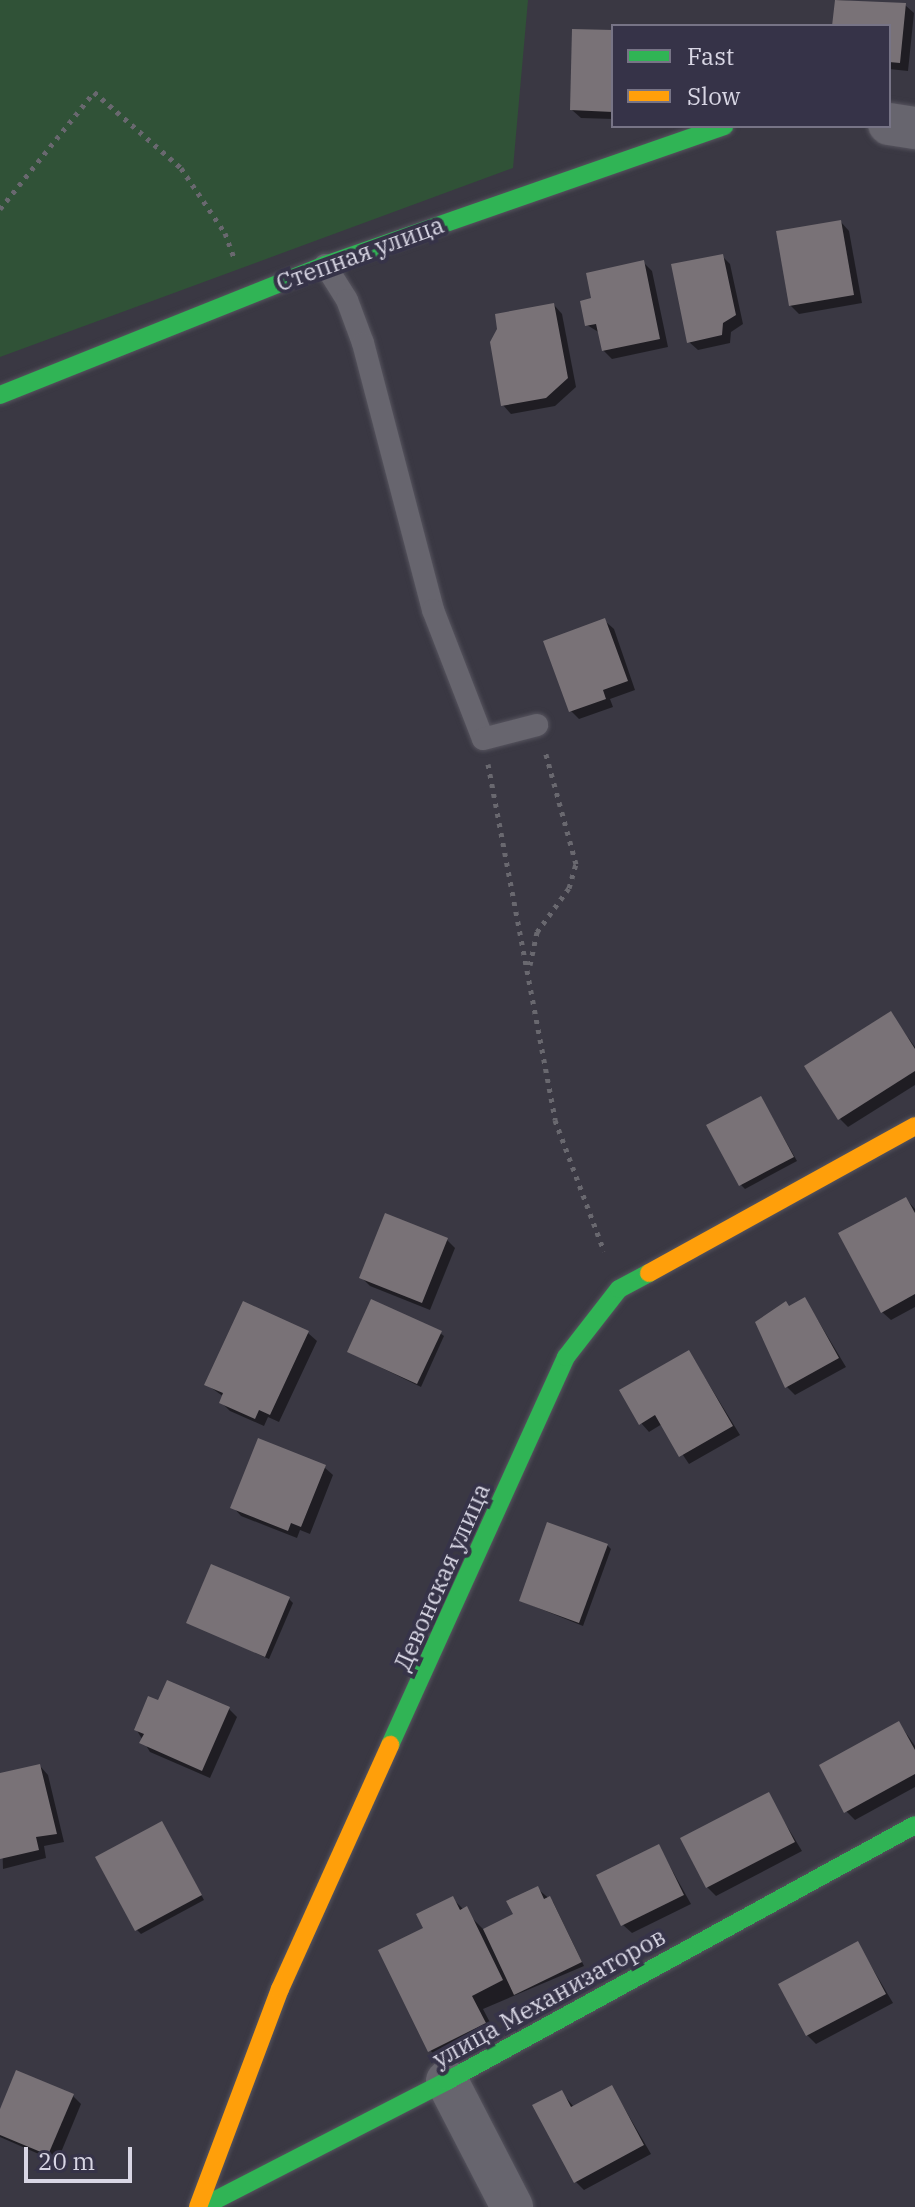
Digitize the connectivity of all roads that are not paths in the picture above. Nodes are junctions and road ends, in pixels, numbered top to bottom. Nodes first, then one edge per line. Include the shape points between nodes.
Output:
1 (891, 124) edge
2 (719, 128) edge
3 (915, 128) edge
4 (325, 265) junction
5 (0, 395) edge
6 (537, 725) road end
7 (915, 1126) edge
8 (915, 1825) edge
9 (447, 2081) junction
10 (200, 2207) edge
11 (512, 2207) edge

1 - 3 street
2 - 4 street, Степная улица
4 - 5 street, Степная улица
4 - 6 lane via 347,300 363,343 433,610 483,739
7 - 10 street, Девонская улица via 619,1289 566,1357 280,1989
8 - 9 street, улица Механизаторов
9 - 10 street, улица Механизаторов
9 - 11 street

